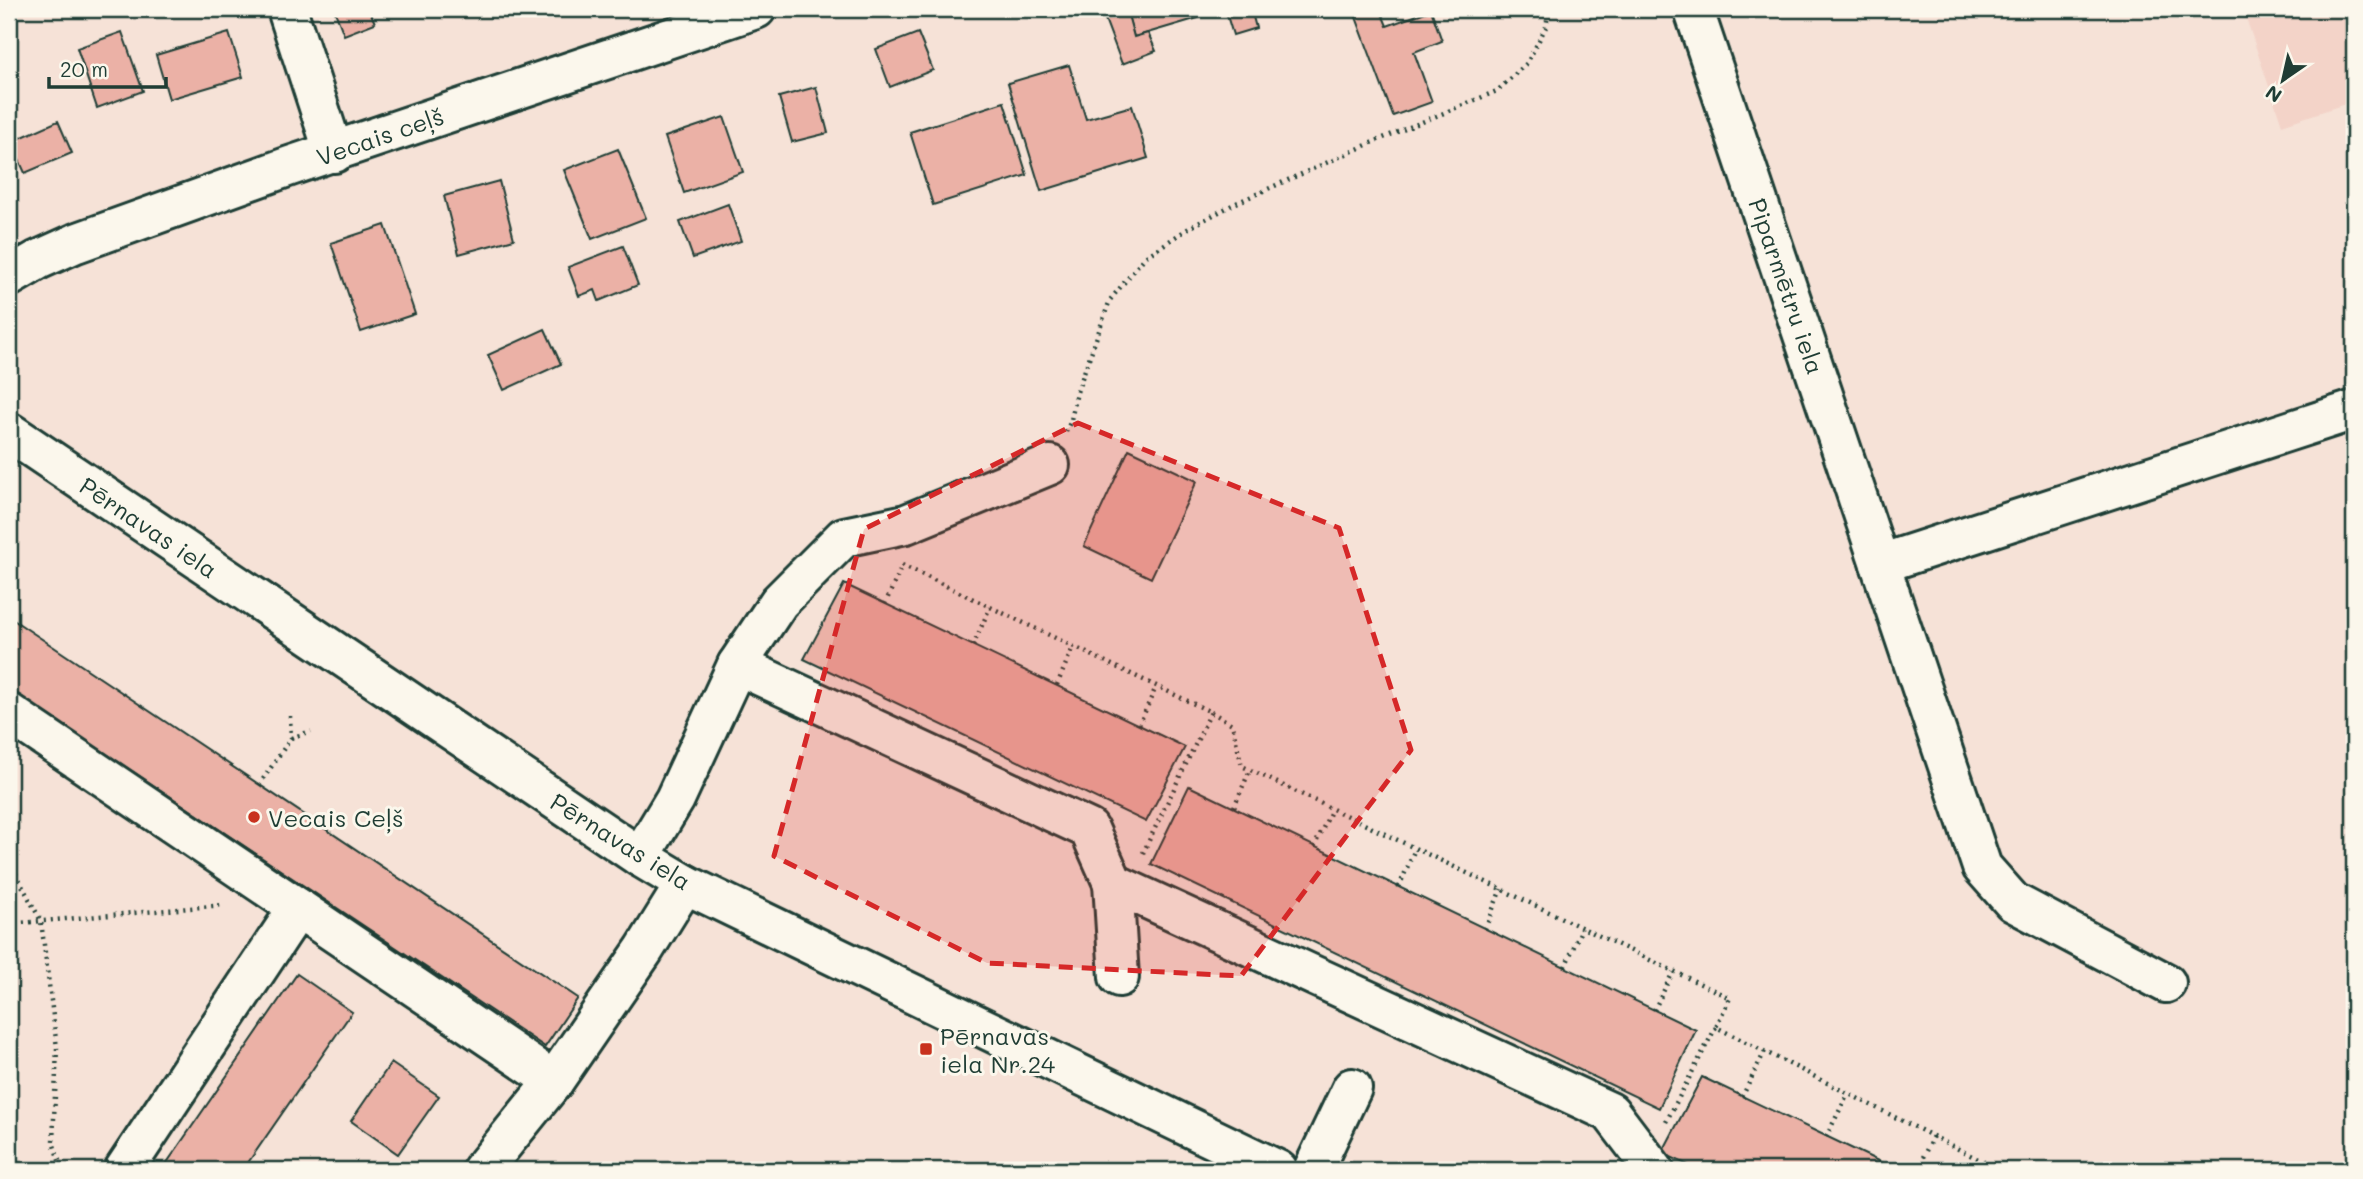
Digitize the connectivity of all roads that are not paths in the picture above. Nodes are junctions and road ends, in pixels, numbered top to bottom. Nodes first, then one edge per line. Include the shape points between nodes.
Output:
1 (287, 9) edge
2 (756, 9) edge
3 (1698, 9) edge
4 (334, 153) junction
5 (9, 277) edge
6 (2354, 410) edge
7 (9, 432) edge
8 (1051, 466) road end
9 (1880, 564) junction
10 (737, 665) junction
11 (9, 713) edge
12 (640, 857) junction
13 (685, 884) junction
14 (1119, 886) junction
15 (292, 904) junction
16 (1119, 977) dead end
17 (2166, 984) dead end
18 (554, 1081) junction
19 (1352, 1088) dead end
20 (1650, 1165) edge
21 (124, 1170) edge
22 (481, 1170) edge
23 (1278, 1170) edge
24 (1313, 1170) edge

1 - 4 street
2 - 4 street, Vecais ceļš
3 - 9 street, Piparmētru iela via 1695,14
4 - 5 street, Vecais ceļš via 76,243
6 - 9 street
7 - 12 street, Pērnavas iela
8 - 10 street via 906,524 844,537 779,602
9 - 17 street, Piparmētru iela via 1982,867 2013,902
10 - 12 street via 675,799
10 - 14 street via 1089,829
11 - 15 street
12 - 13 street, Pērnavas iela
13 - 18 street
13 - 23 street, Pērnavas iela
14 - 16 street
14 - 20 street via 1610,1112
15 - 18 street
15 - 21 street
18 - 22 street
19 - 24 street

